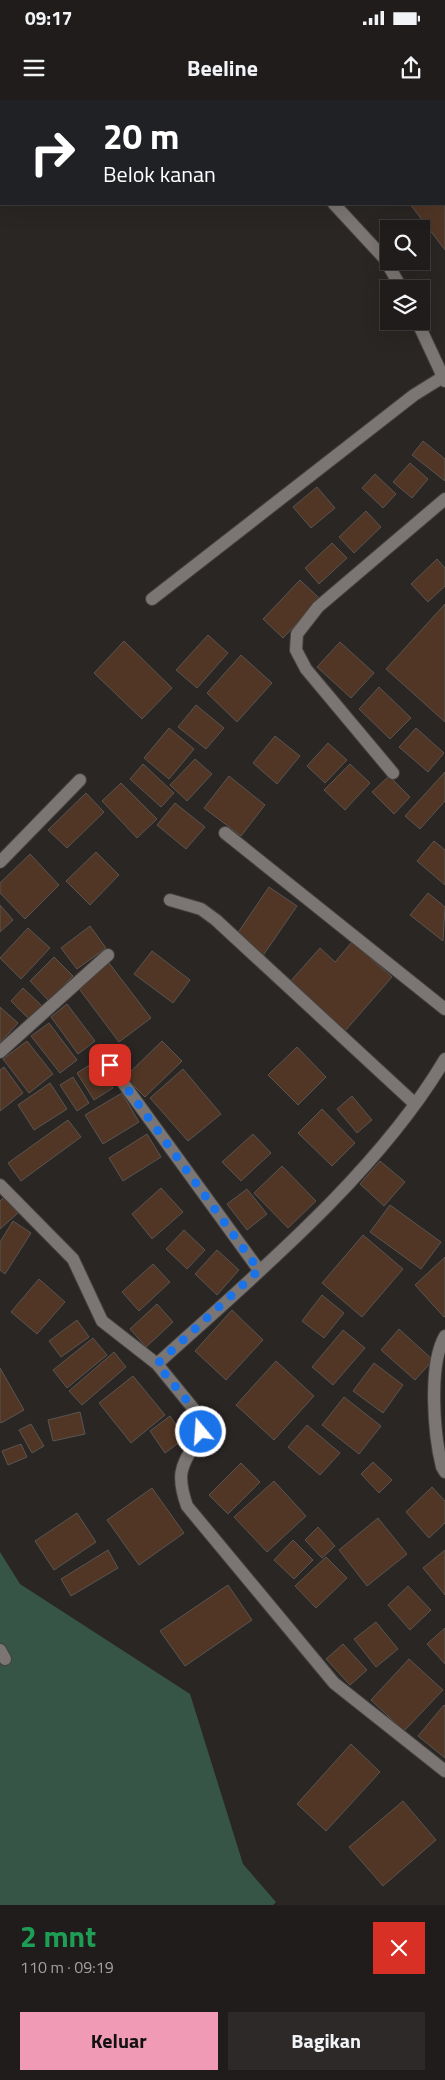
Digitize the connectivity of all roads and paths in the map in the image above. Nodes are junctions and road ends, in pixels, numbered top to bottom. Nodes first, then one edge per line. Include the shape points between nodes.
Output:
1 (335, 205) edge
2 (397, 280) edge
3 (421, 330) edge
4 (444, 379) edge
5 (445, 499) edge
6 (152, 599) dead end
7 (393, 773) dead end
8 (80, 780) dead end
9 (225, 833) dead end
10 (0, 862) edge
11 (170, 900) dead end
12 (108, 955) dead end
13 (445, 1009) edge
14 (0, 1052) edge
15 (445, 1059) edge
16 (110, 1065) dead end
17 (414, 1103) junction
18 (0, 1185) edge
19 (259, 1270) junction
20 (445, 1336) edge
21 (157, 1364) junction
22 (445, 1472) edge
23 (445, 1771) edge

1 - 2 street via 384,258
3 - 4 street
4 - 6 street via 414,395
5 - 7 street via 318,607 297,634 296,650 306,669
8 - 10 street
9 - 13 street
11 - 17 street via 201,909 216,920
12 - 14 street
15 - 17 street
16 - 19 street
17 - 19 street via 377,1152
18 - 21 street via 72,1259 102,1321
19 - 21 street
20 - 22 street via 437,1365 435,1429
21 - 23 street via 197,1413 201,1432 181,1469 180,1484 187,1506 334,1683

